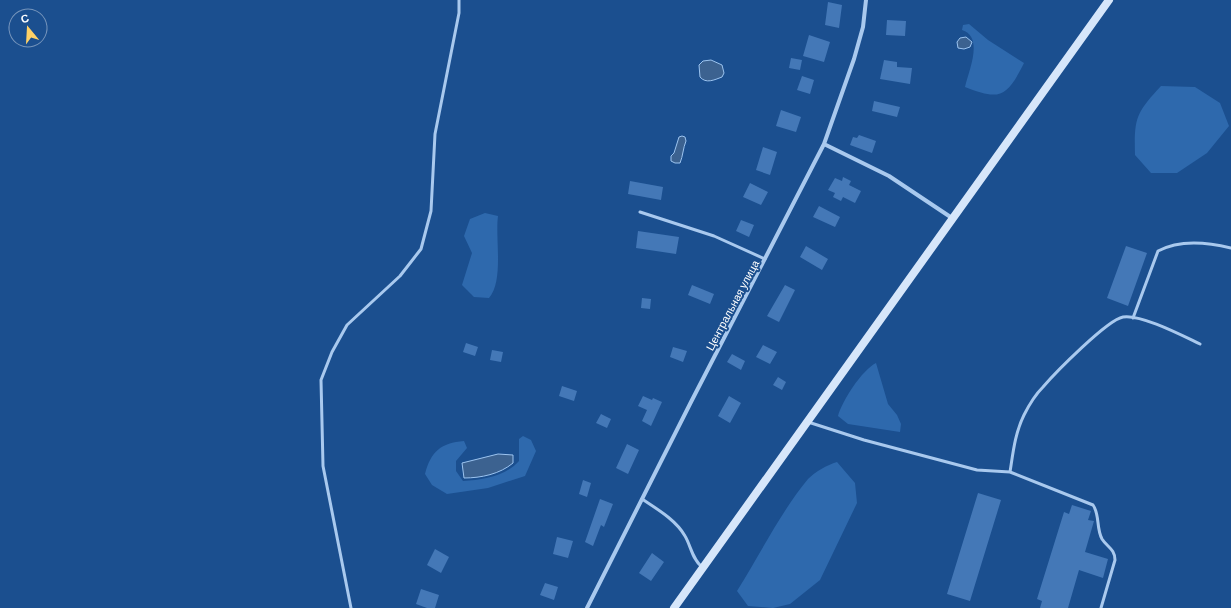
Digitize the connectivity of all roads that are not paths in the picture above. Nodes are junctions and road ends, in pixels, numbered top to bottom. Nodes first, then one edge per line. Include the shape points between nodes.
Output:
1 (459, 0) edge
2 (866, 0) edge
3 (1109, 0) edge
4 (824, 144) junction
5 (640, 212) dead end
6 (953, 219) junction
7 (1231, 248) edge
8 (766, 259) junction
9 (1133, 318) junction
10 (1200, 344) dead end
11 (808, 422) junction
12 (1010, 472) junction
13 (642, 499) junction
14 (703, 568) junction
15 (351, 608) edge
16 (587, 608) edge
17 (674, 608) edge
18 (1101, 608) edge

1 - 15 lane via 435,134 431,211 421,249 400,276 347,325 332,352 321,380 323,466
2 - 4 street, Центральная улица via 863,27 854,59
3 - 6 main road
4 - 6 street via 889,176
4 - 8 street, Центральная улица
5 - 8 lane via 714,236
6 - 11 main road
7 - 9 lane via 1219,244 1184,243 1170,245 1158,251
8 - 13 street, Центральная улица
9 - 10 lane via 1159,325
9 - 12 lane via 1118,319 1102,330 1033,399 1019,427
11 - 12 lane via 864,440 977,470
11 - 14 main road
12 - 18 lane via 1093,505 1097,511 1101,537 1115,552
13 - 14 lane via 667,516 685,535 697,563
13 - 16 street, Центральная улица
14 - 17 main road

